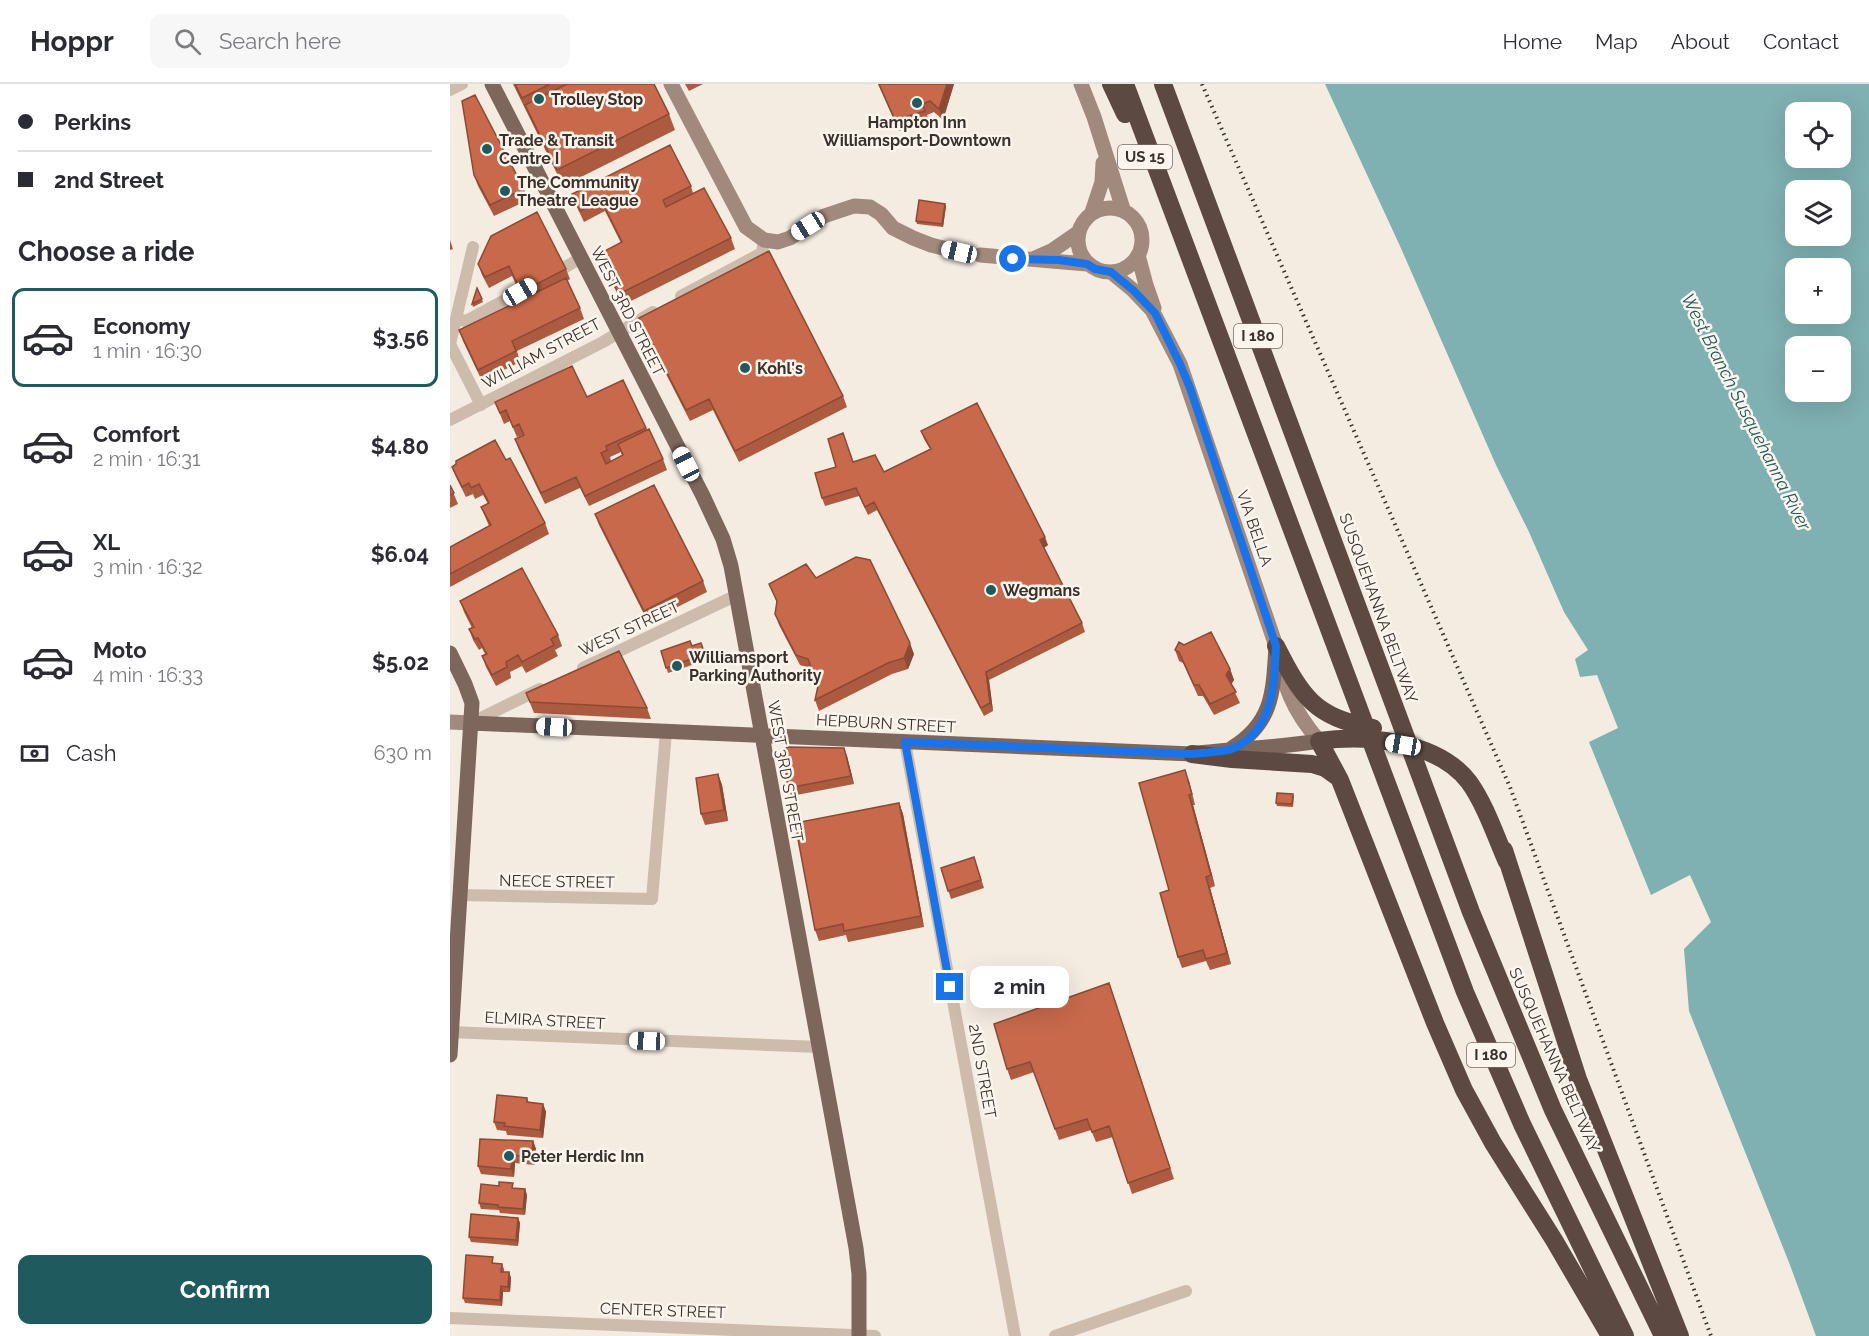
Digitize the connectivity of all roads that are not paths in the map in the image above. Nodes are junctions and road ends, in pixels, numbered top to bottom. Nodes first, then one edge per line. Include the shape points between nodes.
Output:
1 (462, 84) edge
2 (492, 84) edge
3 (671, 84) edge
4 (1081, 84) edge
5 (1111, 84) edge
6 (1125, 84) edge
7 (1164, 84) edge
8 (450, 90) edge
9 (1102, 148) junction
10 (1123, 209) junction
11 (1092, 212) junction
12 (1180, 229) junction
13 (1079, 232) junction
14 (764, 240) junction
15 (473, 247) dead end
16 (959, 252) joint
17 (980, 255) joint
18 (1138, 255) junction
19 (581, 258) junction
20 (1029, 260) junction
21 (1087, 264) junction
22 (1111, 272) junction
23 (456, 319) junction
24 (1160, 322) junction
25 (619, 331) junction
26 (480, 405) junction
27 (450, 420) edge
28 (737, 595) junction
29 (1276, 646) junction
30 (450, 654) edge
31 (575, 672) edge
32 (554, 682) edge
33 (450, 722) edge
34 (471, 723) junction
35 (666, 732) junction
36 (762, 735) junction
37 (1319, 741) junction
38 (905, 742) junction
39 (1233, 748) junction
40 (1192, 754) junction
41 (1340, 780) junction
42 (1507, 862) junction
43 (461, 895) junction
44 (451, 1032) edge
45 (818, 1047) junction
46 (450, 1055) edge
47 (1186, 1291) dead end
48 (450, 1318) edge
49 (859, 1335) edge
50 (875, 1336) edge
51 (1015, 1336) edge
52 (1055, 1336) edge
53 (1610, 1336) edge
54 (1625, 1336) edge
55 (1663, 1336) edge
56 (1680, 1336) edge

1 - 8 street
2 - 19 main road, WEST 3RD STREET
3 - 14 main road via 746,227
4 - 9 main road
5 - 12 highway, US 15
6 - 12 highway, I 180
7 - 55 highway, SUSQUEHANNA BELTWAY / I 180 via 1471,912 1525,1044
9 - 10 main road
9 - 11 main road via 1102,182
10 - 11 main road via 1107,207
10 - 18 main road via 1138,222 1141,231
11 - 13 main road
12 - 54 highway, I 180 via 1438,925 1493,1058
13 - 20 main road via 1053,250
13 - 21 main road via 1078,246
14 - 16 main road via 778,242 790,238 824,216 854,206 870,207 893,228 913,238
14 - 25 street, WILLIAM STREET via 760,254
15 - 23 street
16 - 17 street
17 - 20 main road
18 - 22 main road via 1128,266
18 - 24 main road, VIA BELLA
19 - 23 street via 466,321
19 - 25 main road, WEST 3RD STREET
20 - 21 main road
21 - 22 main road
22 - 24 main road, VIA BELLA via 1141,298
23 - 26 street via 450,344
24 - 29 main road, VIA BELLA via 1190,388
25 - 26 street, WILLIAM STREET
25 - 28 main road, WEST 3RD STREET via 714,519
26 - 27 street, WILLIAM STREET
28 - 31 street, WEST STREET
28 - 36 main road, WEST 3RD STREET
29 - 37 main road, VIA BELLA via 1290,700
29 - 39 main road via 1269,708 1252,734
29 - 42 highway via 1302,693 1328,714 1358,725 1429,740 1461,757 1478,774 1489,794
30 - 34 main road via 472,703
32 - 34 street
33 - 34 main road, HEPBURN STREET
34 - 35 main road, HEPBURN STREET
34 - 43 main road
35 - 36 main road, HEPBURN STREET
35 - 43 street, NEECE STREET via 652,899
36 - 38 main road, HEPBURN STREET
36 - 45 main road, WEST 3RD STREET
37 - 39 main road, HEPBURN STREET
37 - 41 highway
37 - 42 highway via 1364,738 1415,748 1445,760 1474,790
38 - 40 main road, HEPBURN STREET
38 - 51 street, 2ND STREET
39 - 40 main road, HEPBURN STREET
40 - 41 highway via 1312,764
41 - 53 highway via 1464,1090
42 - 56 highway via 1578,1079
43 - 44 main road
44 - 45 street, ELMIRA STREET
44 - 46 main road
45 - 49 main road, WEST 3RD STREET via 856,1248
47 - 52 street
48 - 49 street, CENTER STREET
49 - 50 street, CENTER STREET

